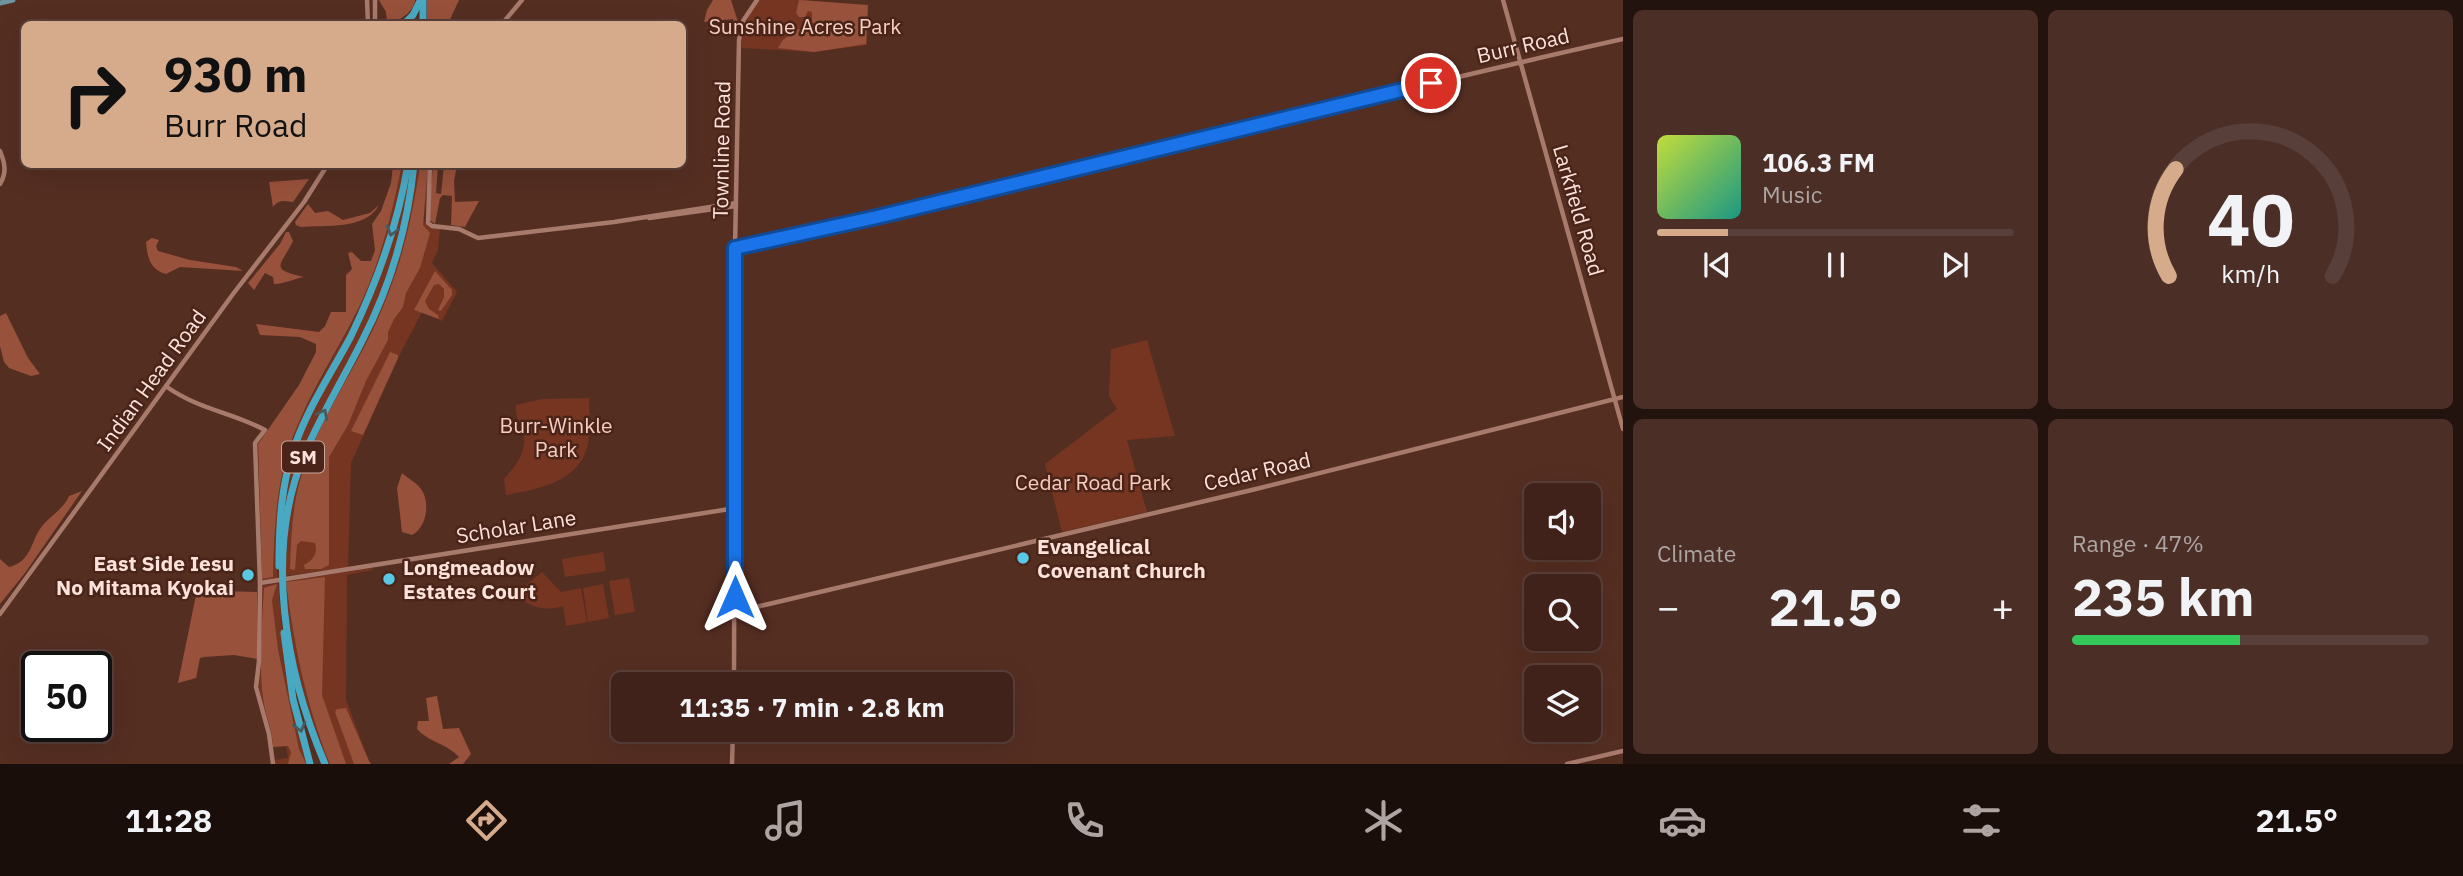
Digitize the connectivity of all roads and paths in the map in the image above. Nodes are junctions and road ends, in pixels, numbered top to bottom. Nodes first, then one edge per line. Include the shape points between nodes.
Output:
1 (13, 0) edge
2 (367, 0) edge
3 (375, 0) edge
4 (522, 0) edge
5 (757, 0) edge
6 (1503, 0) edge
7 (420, 1) edge
8 (0, 3) edge
9 (368, 21) edge
10 (375, 21) edge
11 (407, 21) edge
12 (421, 21) edge
13 (504, 21) edge
14 (1623, 39) edge
15 (1521, 61) junction
16 (0, 151) edge
17 (325, 168) edge
18 (407, 168) edge
19 (413, 168) edge
20 (430, 168) edge
21 (0, 184) edge
22 (736, 204) junction
23 (735, 248) junction
24 (167, 387) junction
25 (1623, 397) edge
26 (1614, 400) junction
27 (1623, 429) edge
28 (736, 508) junction
29 (260, 583) junction
30 (735, 612) junction
31 (0, 614) edge
32 (734, 672) edge
33 (733, 742) edge
34 (1623, 751) edge
35 (273, 764) edge
36 (310, 764) edge
37 (325, 764) edge
38 (732, 764) edge
39 (1567, 764) edge

1 - 8 main road
2 - 9 street
3 - 10 street
4 - 13 street
5 - 22 street, Townline Road via 739,37
6 - 15 street, Larkfield Road
7 - 11 highway
7 - 12 highway
14 - 15 street, Burr Road
15 - 23 street, Burr Road
15 - 26 street, Larkfield Road
16 - 21 street via 5,168
17 - 24 street, Indian Head Road
18 -> 36 highway, SM via 383,259 350,338 304,423 284,493 279,593 293,699
37 -> 19 highway, SM via 303,702 287,630 282,580 285,532 303,457 386,286 406,219
20 - 22 street via 427,221 484,238
22 - 23 street, Townline Road
23 - 28 street, Townline Road
24 - 29 street via 186,400 265,430 255,443
24 - 31 street, Indian Head Road
25 - 26 street, Cedar Road
26 - 27 street, Larkfield Road
26 - 30 street, Cedar Road
28 - 29 street, Scholar Lane
28 - 30 street, Townline Road
29 - 35 street via 256,687
30 - 32 street, Townline Road
33 - 38 street
34 - 39 street

